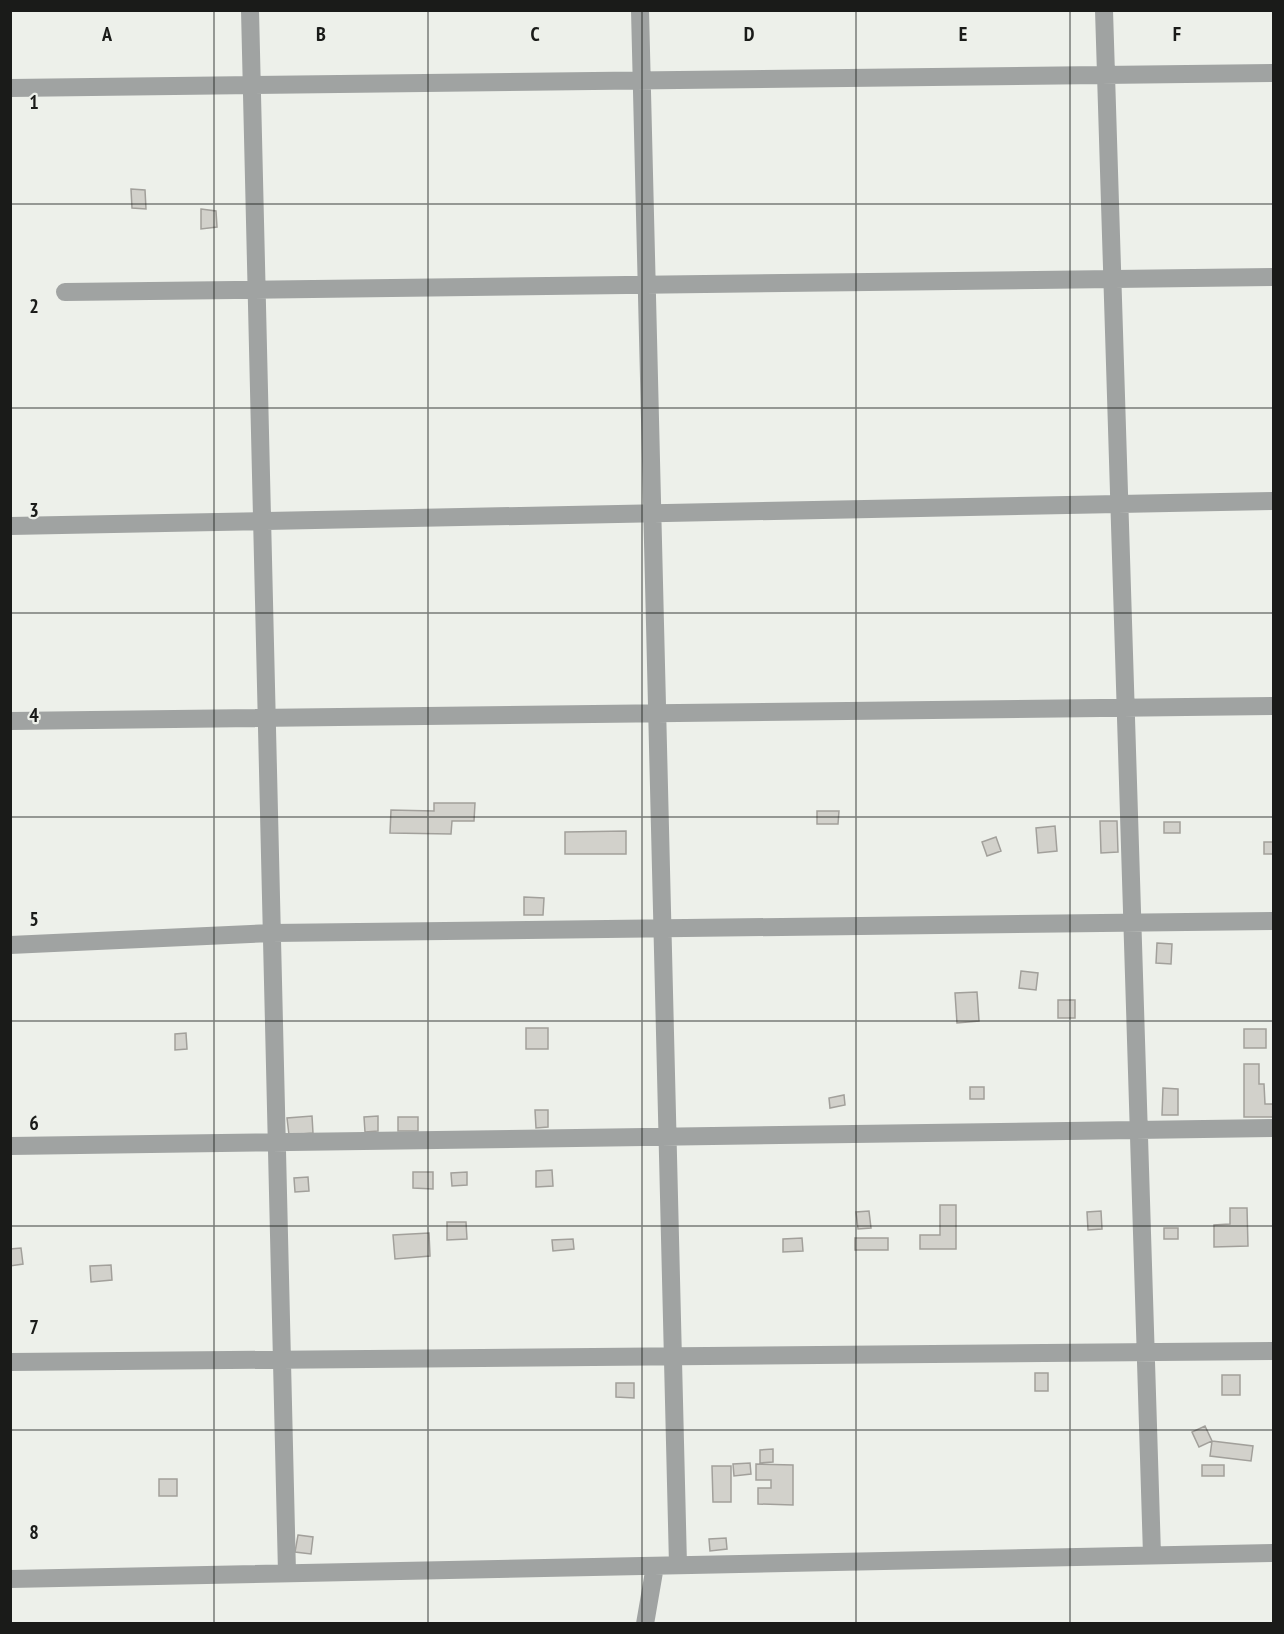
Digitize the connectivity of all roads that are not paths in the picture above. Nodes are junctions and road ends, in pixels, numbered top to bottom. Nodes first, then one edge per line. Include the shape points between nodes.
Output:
1 (250, 10) edge
2 (640, 10) edge
3 (1104, 10) edge
4 (1274, 73) edge
5 (1106, 75) junction
6 (642, 81) junction
7 (252, 86) junction
8 (10, 88) edge
9 (1274, 277) edge
10 (1113, 279) junction
11 (647, 285) junction
12 (256, 289) junction
13 (65, 292) dead end
14 (1274, 501) edge
15 (1119, 504) junction
16 (653, 513) junction
17 (262, 521) junction
18 (10, 526) edge
19 (1274, 705) edge
20 (1126, 707) junction
21 (657, 713) junction
22 (267, 718) junction
23 (10, 721) edge
24 (1274, 921) edge
25 (1132, 923) junction
26 (663, 928) junction
27 (272, 933) junction
28 (10, 945) edge
29 (1274, 1128) edge
30 (1139, 1130) junction
31 (668, 1137) junction
32 (277, 1142) junction
33 (10, 1146) edge
34 (1274, 1352) edge
35 (1146, 1353) junction
36 (673, 1357) junction
37 (282, 1360) junction
38 (10, 1362) edge
39 (1274, 1553) edge
40 (1152, 1555) junction
41 (678, 1565) junction
42 (655, 1566) junction
43 (287, 1573) junction
44 (10, 1579) edge
45 (645, 1623) edge

1 - 7 street
2 - 6 street
3 - 5 street
4 - 5 street
5 - 6 street
5 - 10 street
6 - 7 street
6 - 11 street
7 - 8 street
7 - 12 street
9 - 10 street
10 - 11 street
10 - 15 street
11 - 12 street
11 - 16 street
12 - 13 street
12 - 17 street
14 - 15 street
15 - 16 street
15 - 20 street
16 - 17 street
16 - 21 street
17 - 18 street
17 - 22 street
19 - 20 street
20 - 21 street
20 - 25 street
21 - 22 street
21 - 26 street
22 - 23 street
22 - 27 street
24 - 25 street
25 - 26 street
25 - 30 street
26 - 27 street
26 - 31 street
27 - 28 street
27 - 32 street
29 - 30 street
30 - 31 street
30 - 35 street
31 - 32 street
31 - 36 street
32 - 33 street
32 - 37 street
34 - 35 street
35 - 36 street
35 - 40 street
36 - 37 street
36 - 41 street
37 - 38 street
37 - 43 street
39 - 40 street
40 - 41 street
41 - 42 street
42 - 43 street
42 - 45 street
43 - 44 street

